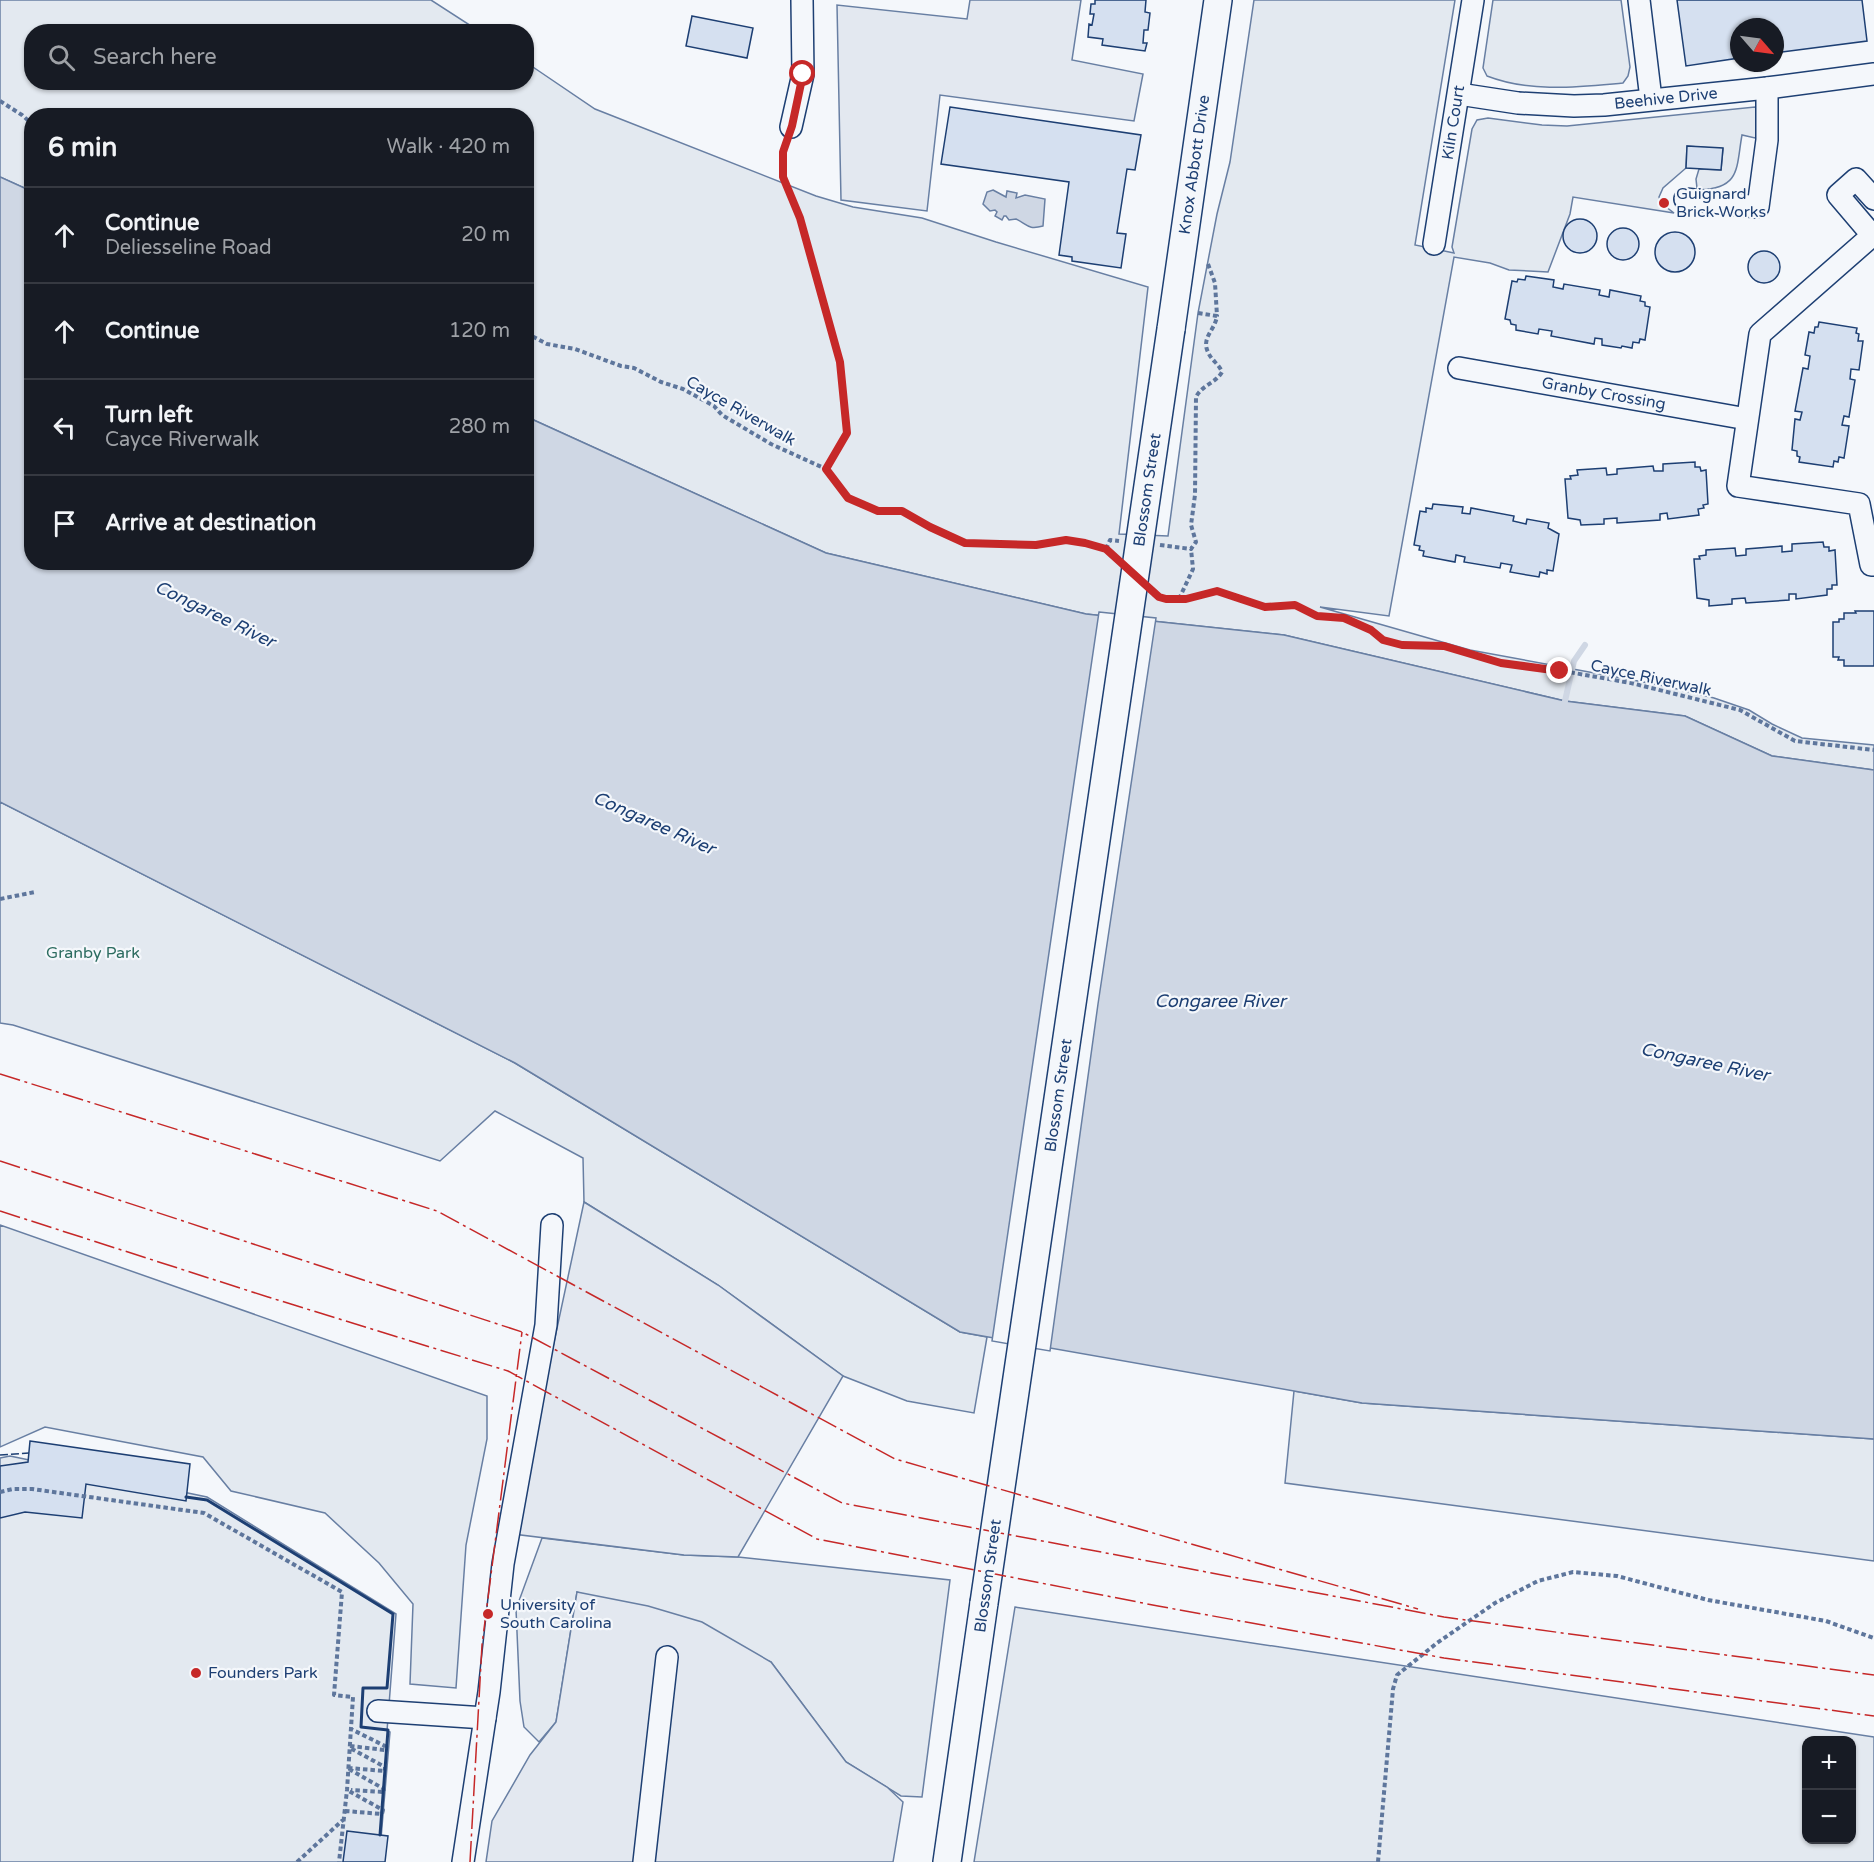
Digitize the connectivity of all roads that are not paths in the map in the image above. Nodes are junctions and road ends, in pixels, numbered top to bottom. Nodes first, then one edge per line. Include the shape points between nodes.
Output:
1 (802, 0) edge
2 (1218, 0) edge
3 (1473, 0) edge
4 (1639, 0) edge
5 (1874, 74) edge
6 (1767, 88) junction
7 (1459, 94) junction
8 (1651, 99) junction
9 (792, 126) road end
10 (1685, 199) dead end
11 (1874, 199) edge
12 (1873, 235) edge
13 (1434, 244) dead end
14 (1171, 329) joint
15 (1459, 368) dead end
16 (1747, 419) junction
17 (1874, 565) edge
18 (552, 1225) dead end
19 (667, 1657) dead end
20 (378, 1711) dead end
21 (485, 1718) junction
22 (463, 1862) edge
23 (644, 1862) edge
24 (947, 1862) edge

1 - 9 street via 803,74
2 - 14 main road, Knox Abbott Drive
3 - 7 street, Kiln Court
4 - 8 street
5 - 6 street, Beehive Drive
6 - 8 street, Beehive Drive
6 - 10 street via 1767,140 1758,207
7 - 8 street, Beehive Drive via 1574,106
7 - 13 street, Kiln Court
11 - 12 street via 1856,179 1838,195
12 - 16 street via 1760,334
14 - 24 main road, Blossom Street, bridge
15 - 16 street, Granby Crossing
16 - 17 street via 1738,486 1859,504
18 - 21 street via 546,1324 503,1564
19 - 23 street
20 - 21 street
21 - 22 street

